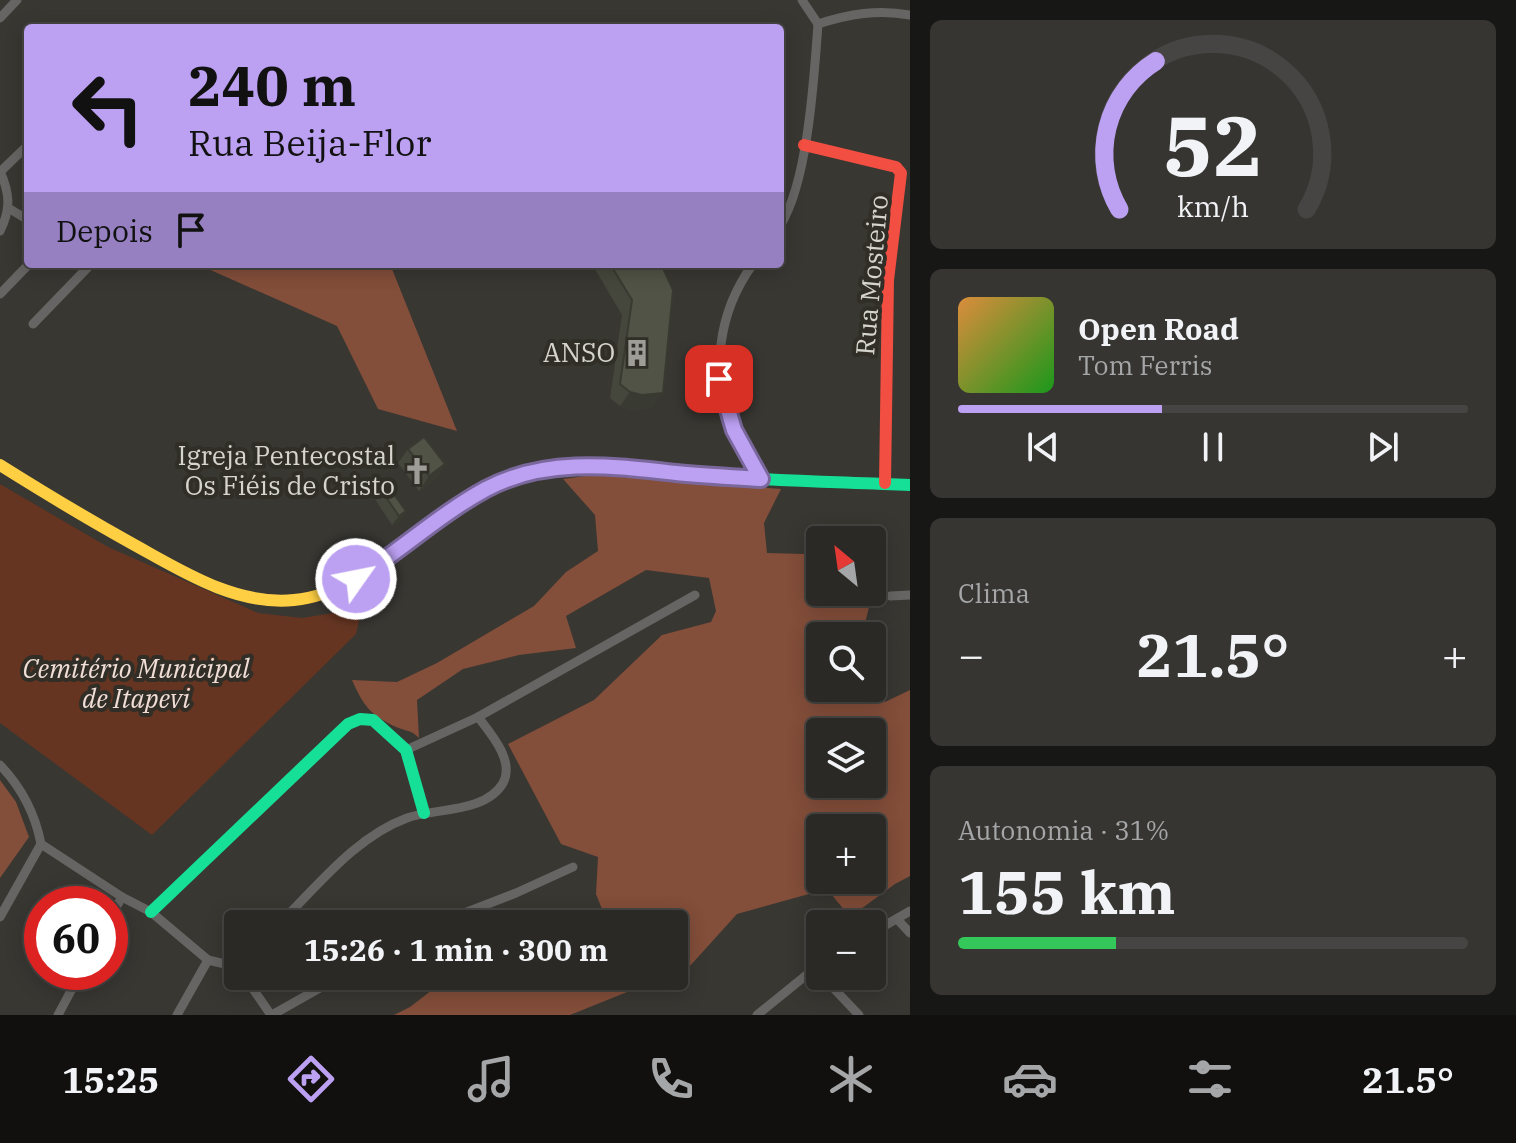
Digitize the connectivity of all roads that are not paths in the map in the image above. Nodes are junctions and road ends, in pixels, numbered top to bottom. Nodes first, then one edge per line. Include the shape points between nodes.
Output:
1 (17, 0) edge
2 (802, 0) edge
3 (910, 15) edge
4 (0, 18) edge
5 (818, 24) junction
6 (804, 145) junction
7 (24, 149) edge
8 (0, 172) edge
9 (10, 209) junction
10 (24, 218) edge
11 (784, 220) edge
12 (0, 231) edge
13 (25, 268) edge
14 (87, 268) edge
15 (751, 268) edge
16 (0, 294) edge
17 (33, 324) dead end
18 (0, 465) edge
19 (761, 479) junction
20 (885, 483) junction
21 (910, 485) edge
22 (695, 595) dead end
23 (910, 595) edge
24 (890, 596) dead end
25 (478, 717) junction
26 (406, 750) junction
27 (0, 765) edge
28 (424, 813) junction
29 (41, 844) junction
30 (573, 867) dead end
31 (105, 886) edge
32 (128, 900) edge
33 (294, 910) edge
34 (472, 910) edge
35 (910, 911) edge
36 (151, 912) junction
37 (0, 917) edge
38 (897, 919) junction
39 (886, 925) edge
40 (910, 933) edge
41 (208, 960) junction
42 (224, 963) edge
43 (806, 979) edge
44 (71, 990) edge
45 (254, 990) edge
46 (316, 990) edge
47 (837, 990) edge
48 (58, 1015) edge
49 (177, 1015) edge
50 (271, 1015) edge
51 (757, 1015) edge
52 (859, 1015) edge

1 - 4 street
2 - 5 street
3 - 5 street via 887,11
5 - 6 street
6 - 11 street
6 - 20 main road, Rua Mosteiro via 896,167 901,173 888,280
7 - 8 street
8 - 9 street
9 - 10 street
9 - 12 street
13 - 16 street
14 - 17 street
15 - 19 street via 732,299 719,379 734,430
18 - 19 main road via 184,572 238,594 281,601 307,598 356,579 487,488 543,469 623,466
19 - 20 main road
20 - 21 main road
22 - 25 street
23 - 24 street
25 - 26 street
25 - 28 street via 504,759 507,773 501,786 472,804
26 - 28 main road
26 - 36 main road via 373,720 348,724
27 - 29 street via 29,804
28 - 33 street via 365,841
29 - 31 street
29 - 37 street
30 - 34 street
32 - 36 street
35 - 38 street
36 - 41 street
38 - 39 street
38 - 40 street
41 - 42 street
41 - 49 street
43 - 51 street
44 - 48 street
45 - 50 street
46 - 50 street
47 - 52 street

